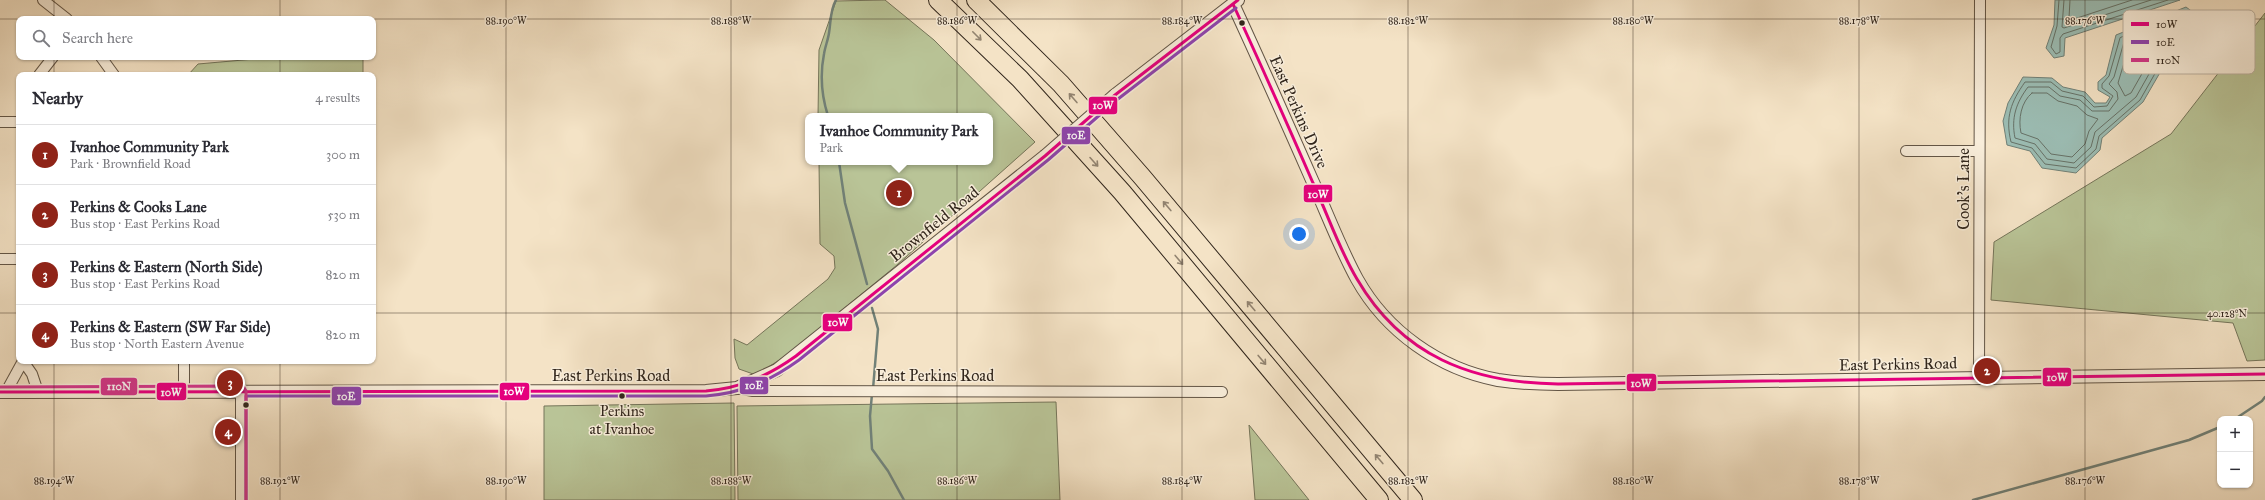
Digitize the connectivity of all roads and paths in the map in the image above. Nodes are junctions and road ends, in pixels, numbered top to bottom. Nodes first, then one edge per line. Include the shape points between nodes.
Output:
1 (43, 0) edge
2 (938, 0) edge
3 (976, 0) edge
4 (1980, 0) edge
5 (1235, 2) edge
6 (63, 16) edge
7 (51, 60) edge
8 (103, 60) edge
9 (41, 72) edge
10 (112, 72) edge
11 (0, 122) edge
12 (16, 122) edge
13 (1906, 151) dead end
14 (1978, 151) junction
15 (0, 259) edge
16 (16, 259) edge
17 (21, 364) edge
18 (25, 364) edge
19 (184, 364) edge
20 (2263, 374) edge
21 (1979, 378) junction
22 (1532, 384) joint
23 (737, 388) junction
24 (184, 391) junction
25 (241, 391) junction
26 (3, 392) edge
27 (38, 392) junction
28 (1222, 392) dead end
29 (241, 500) edge
30 (1379, 500) edge
31 (1413, 500) edge

1 - 6 street
2 -> 30 highway via 1020,79 1122,192
31 -> 3 highway via 1133,166 1060,84
4 - 14 street, Cook's Lane
5 - 22 street, East Perkins Drive via 1345,255 1370,299 1396,329 1437,358 1472,373 1497,380
5 - 23 street, Brownfield Road, bridge via 1115,95 1045,156 777,370
7 - 9 street
8 - 10 street
11 - 12 street
13 - 14 street
14 - 21 street, Cook's Lane
15 - 16 street
17 - 26 street
18 - 27 street via 32,374
19 - 24 street
20 - 21 street, East Perkins Road
21 - 22 street, East Perkins Road
23 - 25 street, East Perkins Road via 706,391
23 - 28 street, East Perkins Road via 861,392
24 - 25 street, East Perkins Road
24 - 27 street, East Perkins Road
25 - 29 street
26 - 27 street, East Perkins Road

